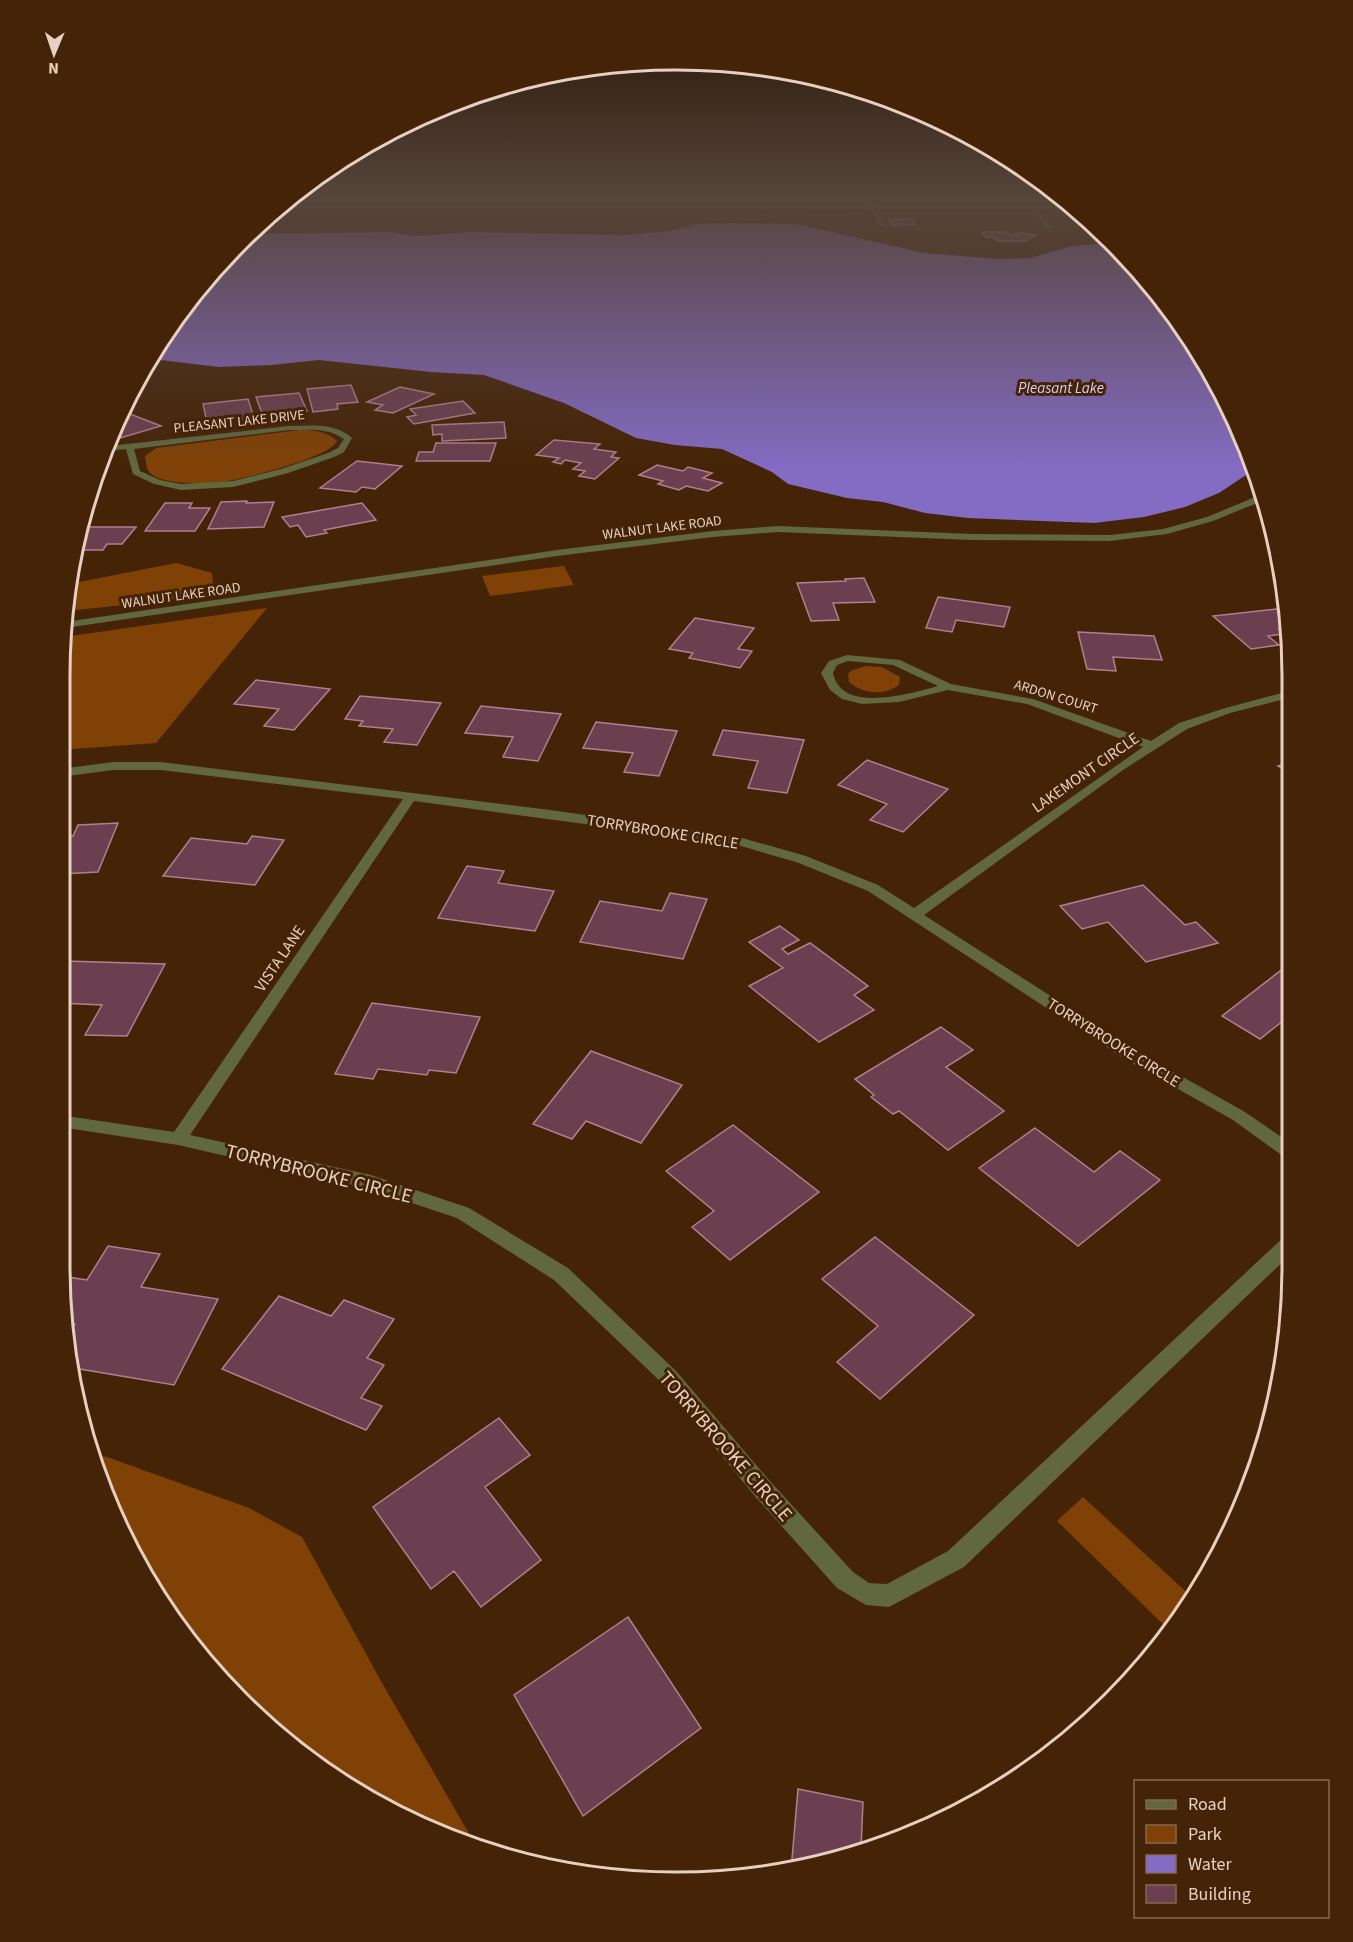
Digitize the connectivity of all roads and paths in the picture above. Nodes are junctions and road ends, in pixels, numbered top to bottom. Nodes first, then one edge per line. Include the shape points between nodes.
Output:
1 (129, 447) junction
2 (116, 448) edge
3 (1256, 500) edge
4 (73, 624) edge
5 (948, 687) junction
6 (1282, 696) edge
7 (1152, 746) junction
8 (70, 772) edge
9 (410, 798) junction
10 (914, 915) junction
11 (70, 1123) edge
12 (178, 1139) junction
13 (1282, 1146) edge
14 (1282, 1250) edge

1 - 1 street, PLEASANT LAKE DRIVE via 314,426 336,430 348,438 341,450 331,455 256,478 209,487 169,486 144,477 136,472
1 - 2 street, PLEASANT LAKE DRIVE
3 - 4 street, WALNUT LAKE ROAD via 1164,532 1110,538 778,529 713,534 547,554
5 - 5 street, ARDON COURT via 880,658 847,658 833,663 827,674 829,683 840,694 856,699 895,701
5 - 7 street, ARDON COURT via 1029,701
6 - 7 street, LAKEMONT CIRCLE via 1193,723
7 - 10 street, LAKEMONT CIRCLE
8 - 9 street, TORRYBROOKE CIRCLE via 161,766
9 - 10 street, TORRYBROOKE CIRCLE via 735,840 801,859 873,888
9 - 12 street, VISTA LANE
10 - 13 street, TORRYBROOKE CIRCLE via 1129,1054 1239,1116
11 - 12 street, TORRYBROOKE CIRCLE
12 - 14 street, TORRYBROOKE CIRCLE via 371,1182 463,1213 561,1274 669,1377 837,1572 866,1594 889,1596 956,1559

